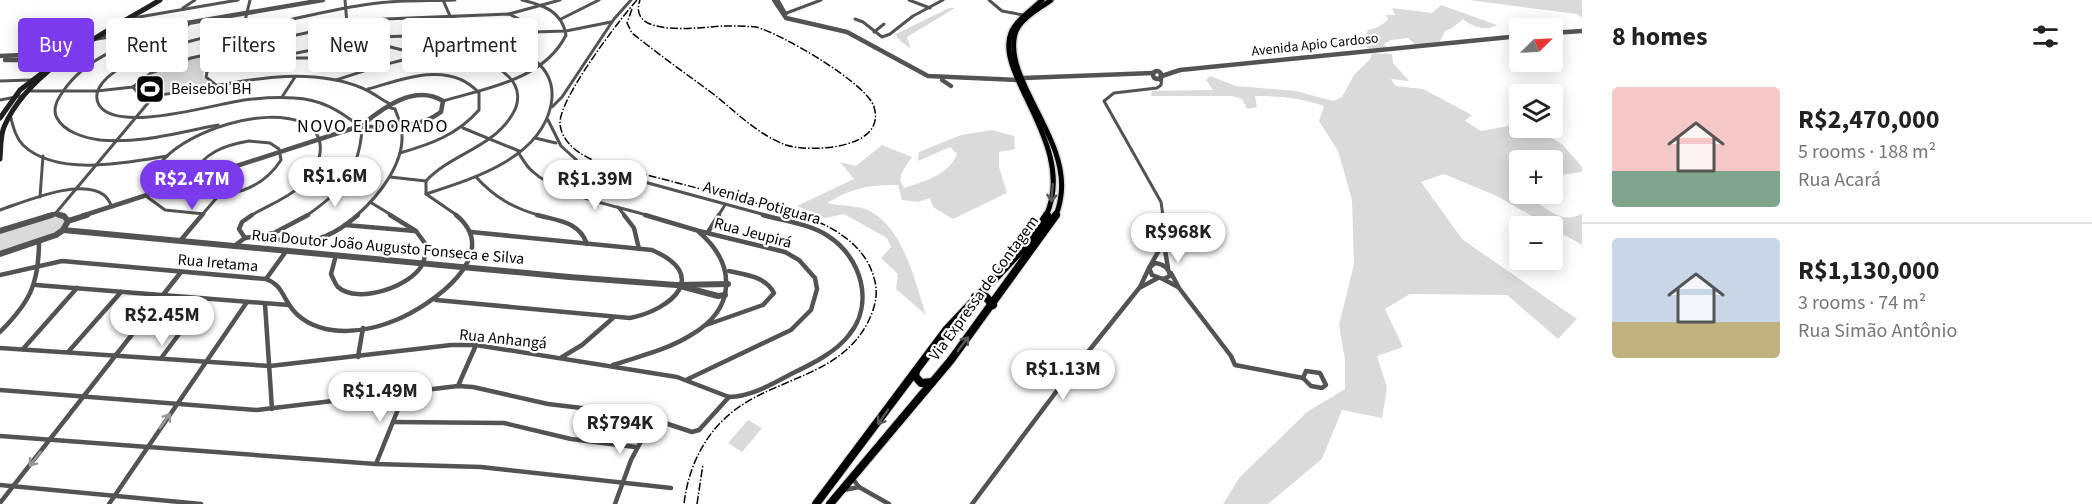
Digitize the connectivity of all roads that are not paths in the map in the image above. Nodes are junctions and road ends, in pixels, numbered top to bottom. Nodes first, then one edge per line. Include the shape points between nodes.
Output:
1 (153, 0) edge
2 (160, 0) edge
3 (195, 0) edge
4 (237, 0) edge
5 (250, 0) edge
6 (323, 0) edge
7 (345, 0) edge
8 (443, 0) edge
9 (455, 0) edge
10 (522, 0) edge
11 (560, 0) edge
12 (598, 0) edge
13 (631, 0) edge
14 (776, 0) edge
15 (821, 0) edge
16 (909, 0) edge
17 (943, 0) edge
18 (989, 0) edge
19 (226, 1) edge
20 (1043, 1) edge
21 (544, 6) junction
22 (931, 8) junction
23 (345, 9) junction
24 (180, 10) junction
25 (247, 12) junction
26 (509, 14) junction
27 (785, 15) junction
28 (1024, 15) junction
29 (450, 16) junction
30 (132, 18) joint
31 (246, 18) edge
32 (296, 18) edge
33 (346, 18) edge
34 (454, 18) edge
35 (517, 18) edge
36 (390, 19) edge
37 (561, 19) junction
38 (855, 19) dead end
39 (191, 22) junction
40 (610, 24) junction
41 (885, 24) dead end
42 (1581, 31) edge
43 (538, 32) edge
44 (566, 32) junction
45 (874, 32) junction
46 (106, 33) edge
47 (538, 33) edge
48 (1563, 33) edge
49 (97, 38) junction
50 (1509, 38) edge
51 (200, 39) edge
52 (94, 40) edge
53 (200, 56) edge
54 (18, 57) edge
55 (0, 58) edge
56 (18, 59) edge
57 (538, 62) edge
58 (542, 65) junction
59 (1180, 70) junction
60 (42, 72) edge
61 (206, 72) edge
62 (363, 72) edge
63 (504, 72) edge
64 (1155, 75) junction
65 (296, 77) junction
66 (938, 78) junction
67 (1019, 78) junction
68 (1162, 78) junction
69 (512, 79) junction
70 (31, 80) junction
71 (336, 80) junction
72 (0, 81) edge
73 (217, 86) junction
74 (951, 86) dead end
75 (133, 87) junction
76 (368, 89) junction
77 (31, 90) dead end
78 (478, 90) junction
79 (97, 91) junction
80 (61, 92) junction
81 (21, 96) junction
82 (153, 96) junction
83 (282, 97) junction
84 (562, 97) junction
85 (553, 98) junction
86 (12, 99) junction
87 (0, 100) edge
88 (443, 101) junction
89 (390, 104) junction
90 (384, 107) junction
91 (552, 107) junction
92 (10, 114) junction
93 (0, 118) edge
94 (135, 118) junction
95 (548, 120) junction
96 (234, 123) junction
97 (402, 127) junction
98 (360, 128) junction
99 (463, 128) junction
100 (16, 134) joint
101 (535, 138) junction
102 (116, 140) junction
103 (491, 140) junction
104 (321, 141) junction
105 (556, 143) junction
106 (519, 152) junction
107 (281, 153) junction
108 (400, 153) junction
109 (43, 156) junction
110 (167, 156) junction
111 (0, 159) edge
112 (96, 164) junction
113 (390, 177) junction
114 (476, 177) junction
115 (193, 181) junction
116 (426, 181) junction
117 (76, 189) junction
118 (221, 194) junction
119 (426, 194) junction
120 (146, 196) junction
121 (40, 197) junction
122 (370, 202) junction
123 (725, 205) junction
124 (617, 206) junction
125 (112, 207) junction
126 (0, 210) edge
127 (56, 214) junction
128 (204, 214) junction
129 (68, 221) junction
130 (344, 225) junction
131 (63, 230) junction
132 (0, 231) edge
133 (416, 231) junction
134 (699, 231) junction
135 (471, 232) junction
136 (708, 232) junction
137 (267, 235) junction
138 (245, 238) junction
139 (251, 238) junction
140 (39, 241) junction
141 (179, 242) junction
142 (1164, 243) junction
143 (587, 244) junction
144 (232, 247) junction
145 (240, 248) junction
146 (639, 249) junction
147 (287, 250) junction
148 (0, 254) edge
149 (337, 254) junction
150 (424, 262) junction
151 (39, 265) junction
152 (465, 267) junction
153 (1149, 267) junction
154 (729, 271) junction
155 (1169, 271) junction
156 (182, 272) junction
157 (0, 275) edge
158 (266, 279) junction
159 (1160, 279) junction
160 (728, 284) junction
161 (36, 285) junction
162 (680, 285) junction
163 (78, 288) junction
164 (1140, 288) junction
165 (1179, 288) junction
166 (121, 292) junction
167 (725, 295) junction
168 (162, 296) junction
169 (975, 297) junction
170 (205, 299) junction
171 (435, 300) junction
172 (247, 302) junction
173 (288, 303) junction
174 (265, 304) junction
175 (993, 305) junction
176 (614, 318) junction
177 (705, 325) junction
178 (363, 328) junction
179 (0, 332) edge
180 (476, 345) junction
181 (0, 348) edge
182 (23, 349) junction
183 (68, 352) junction
184 (116, 355) junction
185 (357, 357) junction
186 (562, 357) junction
187 (162, 358) junction
188 (207, 361) junction
189 (270, 366) junction
190 (612, 366) junction
191 (916, 369) junction
192 (1303, 378) junction
193 (688, 380) junction
194 (932, 382) junction
195 (458, 386) junction
196 (0, 390) edge
197 (405, 391) junction
198 (84, 396) junction
199 (729, 397) junction
200 (177, 405) junction
201 (272, 409) junction
202 (652, 419) junction
203 (393, 422) junction
204 (0, 436) edge
205 (50, 439) junction
206 (635, 447) junction
207 (146, 448) junction
208 (376, 464) junction
209 (853, 475) junction
210 (621, 481) junction
211 (0, 485) edge
212 (13, 486) junction
213 (859, 487) junction
214 (671, 488) dead end
215 (840, 491) junction
216 (114, 496) junction
217 (0, 503) edge
218 (109, 504) edge
219 (201, 504) edge
220 (615, 504) edge
221 (816, 504) edge
222 (830, 504) edge
223 (889, 504) edge
224 (972, 504) edge

1 - 49 main road
2 - 30 main road
3 - 24 street
4 - 19 street
5 - 25 street
6 - 25 street
7 - 23 street
8 - 9 street
8 - 23 street
8 - 29 street
10 - 21 street
11 - 21 street
12 - 37 street
13 - 40 street
14 - 27 street
15 - 27 street
16 - 22 street
17 - 22 street
18 - 28 street via 1002,11
19 - 24 street
20 - 28 highway
20 - 67 highway, Via Expressa de Contagem via 1015,34
21 - 26 street
21 - 37 street
22 - 45 street via 890,34 882,37
23 - 32 street
23 - 33 street
24 - 30 street
25 - 31 street
25 - 39 street
26 - 29 street
26 - 35 street
27 - 66 street via 847,32 920,73
28 - 67 highway, Via Expressa de Contagem via 1013,27 1007,47
29 - 34 street
29 - 36 street
37 - 44 street
38 - 45 street
39 - 49 street
39 - 80 street via 112,52 77,74
40 - 44 street
40 - 84 street
41 - 45 street
42 - 48 street
43 - 44 street
44 - 47 street
44 - 58 street via 560,49
46 - 49 main road
49 - 52 main road
49 - 81 main road
50 - 59 street, Avenida Apio Cardoso
51 - 79 street via 133,61 111,75
53 - 75 street via 159,69
54 - 55 street
55 - 56 street
57 - 58 street
58 - 69 street
58 - 85 street via 551,80
59 - 64 street, Avenida Apio Cardoso
59 - 68 street, Avenida Apio Cardoso
60 - 70 main road
61 - 73 street via 206,77
62 - 71 street
63 - 69 street
64 - 67 street, Avenida Apio Cardoso
64 - 68 street
65 - 71 street
65 - 73 street
65 - 83 street
66 - 67 street, Avenida Apio Cardoso
66 - 74 street
67 -> 169 highway, Via Expressa de Contagem via 1052,162 1053,198 1036,232
67 - 175 highway, Via Expressa de Contagem via 1051,136 1060,163 1062,188 1057,213
68 - 142 street via 1157,88 1114,93 1104,101 1161,202
69 - 78 street
69 - 103 street via 517,106
70 - 72 street
70 - 86 main road
71 - 76 street
73 - 82 street
75 - 79 street
75 - 82 street via 138,93
76 - 78 street via 410,77 441,74 469,81
76 - 89 street
77 - 80 street
78 - 88 street
78 - 99 street via 479,110
79 - 80 street
79 - 94 street via 96,99 102,109 116,116
80 - 102 street via 54,109 60,123 87,137
81 - 86 street
81 - 92 main road
82 - 94 street
83 - 94 street
83 - 98 street via 315,99 333,105
84 - 85 street
84 - 91 street
85 - 91 street
86 - 87 street
86 - 93 main road
88 - 89 street via 425,94
88 - 97 street via 441,112 435,117
89 - 90 street
90 - 97 street via 395,109
90 - 98 street
91 - 95 street
92 - 100 street
92 - 111 main road via 3,129
94 - 102 street
95 - 101 street
95 - 105 street
96 - 102 street
96 - 104 street via 268,118 293,120 315,131
96 - 110 street via 185,143
97 - 98 street
97 - 108 street
98 - 104 street
98 - 137 street via 358,161 339,189 305,216
99 - 103 street, Rua Jeupirá
99 - 108 street
100 - 109 street via 28,149
101 - 105 street, Avenida Potiguara
101 - 106 street
102 - 112 street
103 - 106 street, Rua Jeupirá
103 - 116 street via 436,170
104 - 107 street
104 - 138 street via 322,153 313,174 281,200 242,222 239,229
105 - 123 street, Avenida Potiguara via 568,156 593,169
106 - 114 street
106 - 124 street, Rua Jeupirá via 530,169 552,186
107 - 115 street
107 - 115 street via 264,141 231,144 202,161 194,171
107 - 118 street via 278,166 265,179
108 - 113 street
109 - 112 street via 59,162
109 - 121 street
110 - 112 street
110 - 120 street via 150,177
112 - 117 street
113 - 116 street
113 - 122 street
114 - 119 street
114 - 143 street via 504,203 575,226 583,232
115 - 118 street via 205,192
115 - 120 street
116 - 119 street
117 - 121 street
117 - 125 street via 103,192
117 - 127 street
118 - 128 street
119 - 135 street via 456,214
120 - 125 street
120 - 128 street via 164,210
121 - 126 street
122 - 130 street
122 - 133 street
123 - 136 street
123 - 199 street, Avenida Potiguara via 801,225 830,237 850,255 863,286 860,317 841,344 806,366 743,396
124 - 134 street, Rua Jeupirá
124 - 146 street via 634,228
125 - 129 street
127 - 129 street
127 - 132 street
128 - 141 street
129 - 131 street
130 - 133 street
130 - 137 street via 310,242 273,240
131 - 140 street
131 - 141 street, Rua Doutor João Augusto Fonseca e Silva
133 - 150 street via 427,246
134 - 136 street, Rua Jeupirá
134 - 154 street via 719,251
135 - 143 street
135 - 152 street via 471,253
136 - 193 street, Rua Jeupirá via 798,258 814,275 818,295 808,316 791,330
137 - 139 street
138 - 139 street
138 - 144 street
139 - 145 street
140 - 148 street
140 - 151 street
141 - 144 street, Rua Doutor João Augusto Fonseca e Silva
142 - 153 street
142 - 155 street
143 - 146 street
144 - 145 street, Rua Doutor João Augusto Fonseca e Silva
145 - 147 street, Rua Doutor João Augusto Fonseca e Silva
146 - 162 street via 671,258 681,270
147 - 149 street, Rua Doutor João Augusto Fonseca e Silva
147 - 158 street
149 - 150 street, Rua Doutor João Augusto Fonseca e Silva
149 - 150 street via 330,268 332,281 342,290 358,294 370,295 397,286 413,276
150 - 152 street, Rua Doutor João Augusto Fonseca e Silva
151 - 156 street, Rua Iretama via 62,261
151 - 157 street, Rua Iretama
151 - 161 street
152 - 162 street, Rua Doutor João Augusto Fonseca e Silva
152 - 171 street, Rua Iretama
153 - 155 street via 1158,264
153 - 159 street via 1150,273
153 - 164 street
154 - 160 street
154 - 177 street via 769,282 774,293 763,305
155 - 159 street via 1168,277
155 - 165 street
156 - 158 street, Rua Iretama
156 - 168 street
158 - 173 street, Rua Iretama via 282,288
159 - 164 street
159 - 165 street
160 - 162 street, Rua Doutor João Augusto Fonseca e Silva
160 - 167 street
161 - 163 street
161 - 179 street via 24,306
162 - 167 street, Rua Doutor João Augusto Fonseca e Silva
162 - 176 street via 673,300 657,312
163 - 166 street
163 - 182 street
164 - 224 street
165 - 192 street via 1235,365
166 - 168 street
166 - 183 street
167 - 177 street
168 - 170 street
168 - 184 street
169 - 175 highway via 986,297
169 - 191 highway, Via Expressa de Contagem
170 - 172 street
170 - 187 street
171 - 176 street
171 - 178 street, Rua Iretama via 400,319
172 - 174 street
172 - 188 street
173 - 174 street
173 - 178 street, Rua Iretama via 314,325
174 - 189 street
194 -> 175 highway, Via Expressa de Contagem
176 - 186 street
177 - 190 street via 672,345
178 - 185 street
180 - 185 street, Rua Anhangá
180 - 186 street, Rua Anhangá
180 - 195 street
181 - 182 street, Rua Anhangá
182 - 183 street, Rua Anhangá
183 - 184 street, Rua Anhangá
184 - 187 street, Rua Anhangá
184 - 198 street
185 - 189 street, Rua Anhangá
186 - 190 street, Rua Anhangá
187 - 188 street, Rua Anhangá
188 - 189 street, Rua Anhangá
188 - 200 street
189 - 201 street
190 - 193 street, Rua Anhangá
191 - 194 highway via 915,376 921,383
191 -> 221 highway, Via Expressa de Contagem
192 - 192 street via 1314,387 1326,385 1323,376 1313,371 1306,371
193 - 199 street, Rua Anhangá
194 - 209 highway, Via Expressa de Contagem
195 - 197 street
195 - 202 street
196 - 198 street
197 - 201 street
197 - 203 street
198 - 200 street
198 - 205 street
199 - 202 street via 693,432
200 - 201 street
207 -> 200 street
202 - 206 street
203 - 206 street via 512,424 571,439
203 - 208 street
204 - 205 street
205 - 207 street
205 -> 212 street
206 - 210 street
207 - 208 street
207 - 216 street
208 - 210 street via 481,467
209 - 213 street
209 - 215 highway, Via Expressa de Contagem
210 - 214 street
210 - 220 street
211 - 212 street
212 - 216 street
212 - 217 street
213 - 215 street
213 - 223 street
215 - 222 highway, Via Expressa de Contagem
216 - 218 street
216 - 219 street

